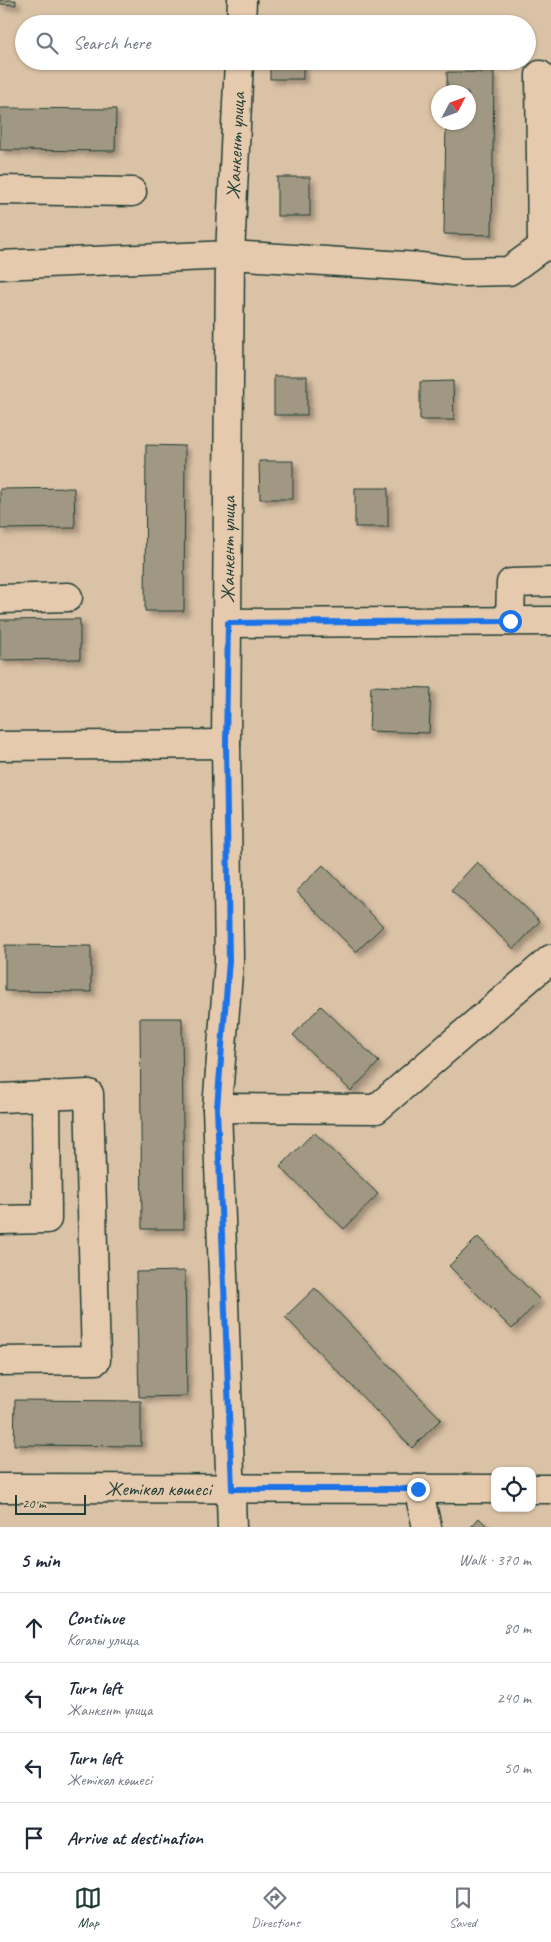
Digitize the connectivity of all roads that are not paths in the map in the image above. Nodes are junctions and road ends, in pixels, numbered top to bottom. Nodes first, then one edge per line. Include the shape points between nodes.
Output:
1 (242, 0) edge
2 (241, 15) edge
3 (239, 70) edge
4 (540, 75) dead end
5 (0, 190) edge
6 (132, 192) dead end
7 (546, 247) edge
8 (230, 255) junction
9 (0, 265) edge
10 (551, 582) edge
11 (68, 597) dead end
12 (0, 600) edge
13 (510, 621) junction
14 (551, 621) edge
15 (228, 623) junction
16 (2, 742) edge
17 (226, 744) junction
18 (551, 959) edge
19 (46, 1096) junction
20 (0, 1098) edge
21 (217, 1108) junction
22 (0, 1220) edge
23 (0, 1361) edge
24 (0, 1488) edge
25 (232, 1489) junction
26 (418, 1489) junction
27 (491, 1489) edge
28 (536, 1489) edge
29 (551, 1489) edge
30 (232, 1527) edge
31 (427, 1527) edge

1 - 2 street
3 - 8 street, Жанкент улица
4 - 7 street
5 - 6 street
7 - 8 street via 509,271 463,272
8 - 9 street
8 - 15 street, Жанкент улица
10 - 13 street via 511,583
11 - 12 street
13 - 14 street
13 - 15 street
15 - 17 street, Жанкент улица
16 - 17 street
17 - 21 street, Жанкент улица via 229,961
18 - 21 street via 376,1109
19 - 20 street
19 - 22 street via 47,1219
19 - 23 street via 89,1094 96,1360
21 - 25 street, Жанкент улица
24 - 25 street, Жетікөл көшесі
25 - 26 street, Жетікөл көшесі
25 - 30 street, Жанкент улица
26 - 27 street, Жетікөл көшесі
26 - 31 street
28 - 29 street

